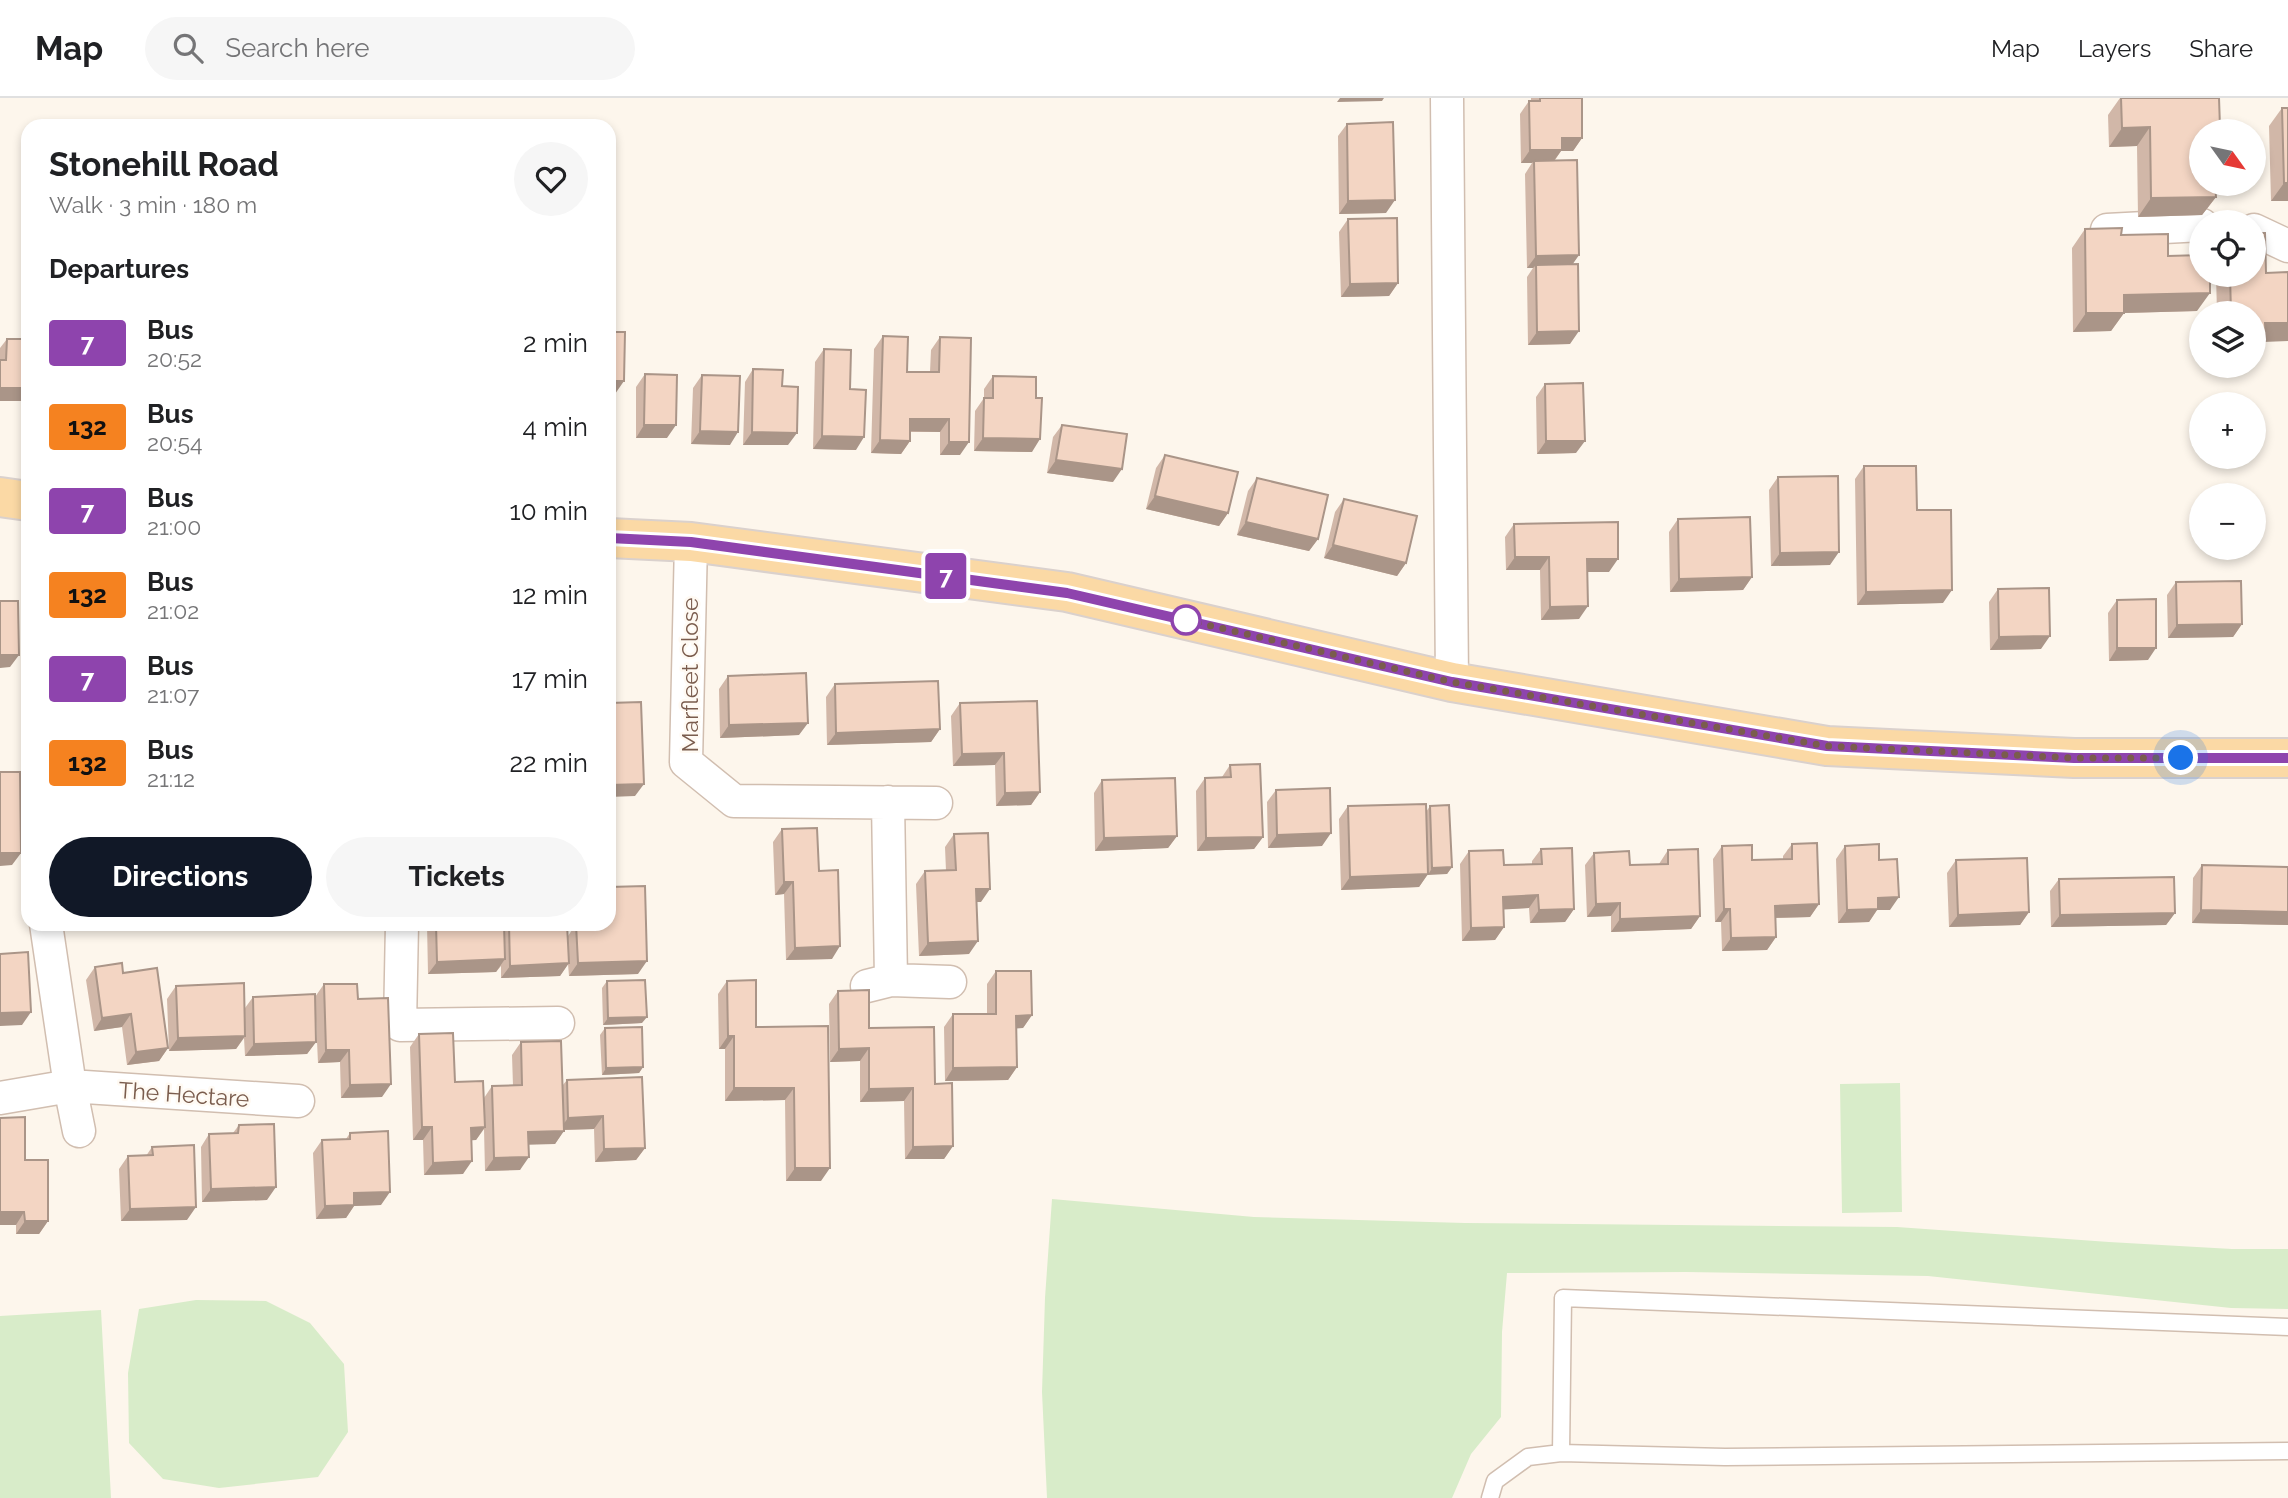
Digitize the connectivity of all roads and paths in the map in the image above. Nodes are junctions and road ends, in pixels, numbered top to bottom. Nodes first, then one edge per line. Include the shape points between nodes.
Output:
1 (1447, 98) edge
2 (2189, 226) edge
3 (2107, 230) edge
4 (2266, 236) edge
5 (2288, 246) edge
6 (0, 497) edge
7 (21, 500) edge
8 (616, 538) edge
9 (691, 542) junction
10 (1452, 682) junction
11 (2288, 758) edge
12 (888, 802) junction
13 (936, 803) dead end
14 (47, 931) edge
15 (402, 931) edge
16 (950, 982) dead end
17 (558, 1023) dead end
18 (70, 1086) junction
19 (0, 1098) edge
20 (298, 1101) dead end
21 (79, 1131) dead end
22 (2288, 1327) edge
23 (2288, 1451) edge
24 (1561, 1453) junction
25 (1490, 1498) edge

1 - 10 street
2 - 3 street
4 - 5 street
6 - 7 main road
8 - 9 main road
9 - 10 main road via 1067,593
9 - 12 street, Marfleet Close via 686,762 734,801
10 - 11 main road via 1827,746 2074,758
12 - 13 street, Marfleet Close
12 - 16 street via 879,983
14 - 18 street
15 - 17 street via 400,1025
18 - 19 street, The Hectare
18 - 20 street, The Hectare
18 - 21 street
22 - 24 lane via 1563,1298
23 - 24 lane via 1725,1457
24 - 25 lane via 1528,1457 1495,1481

